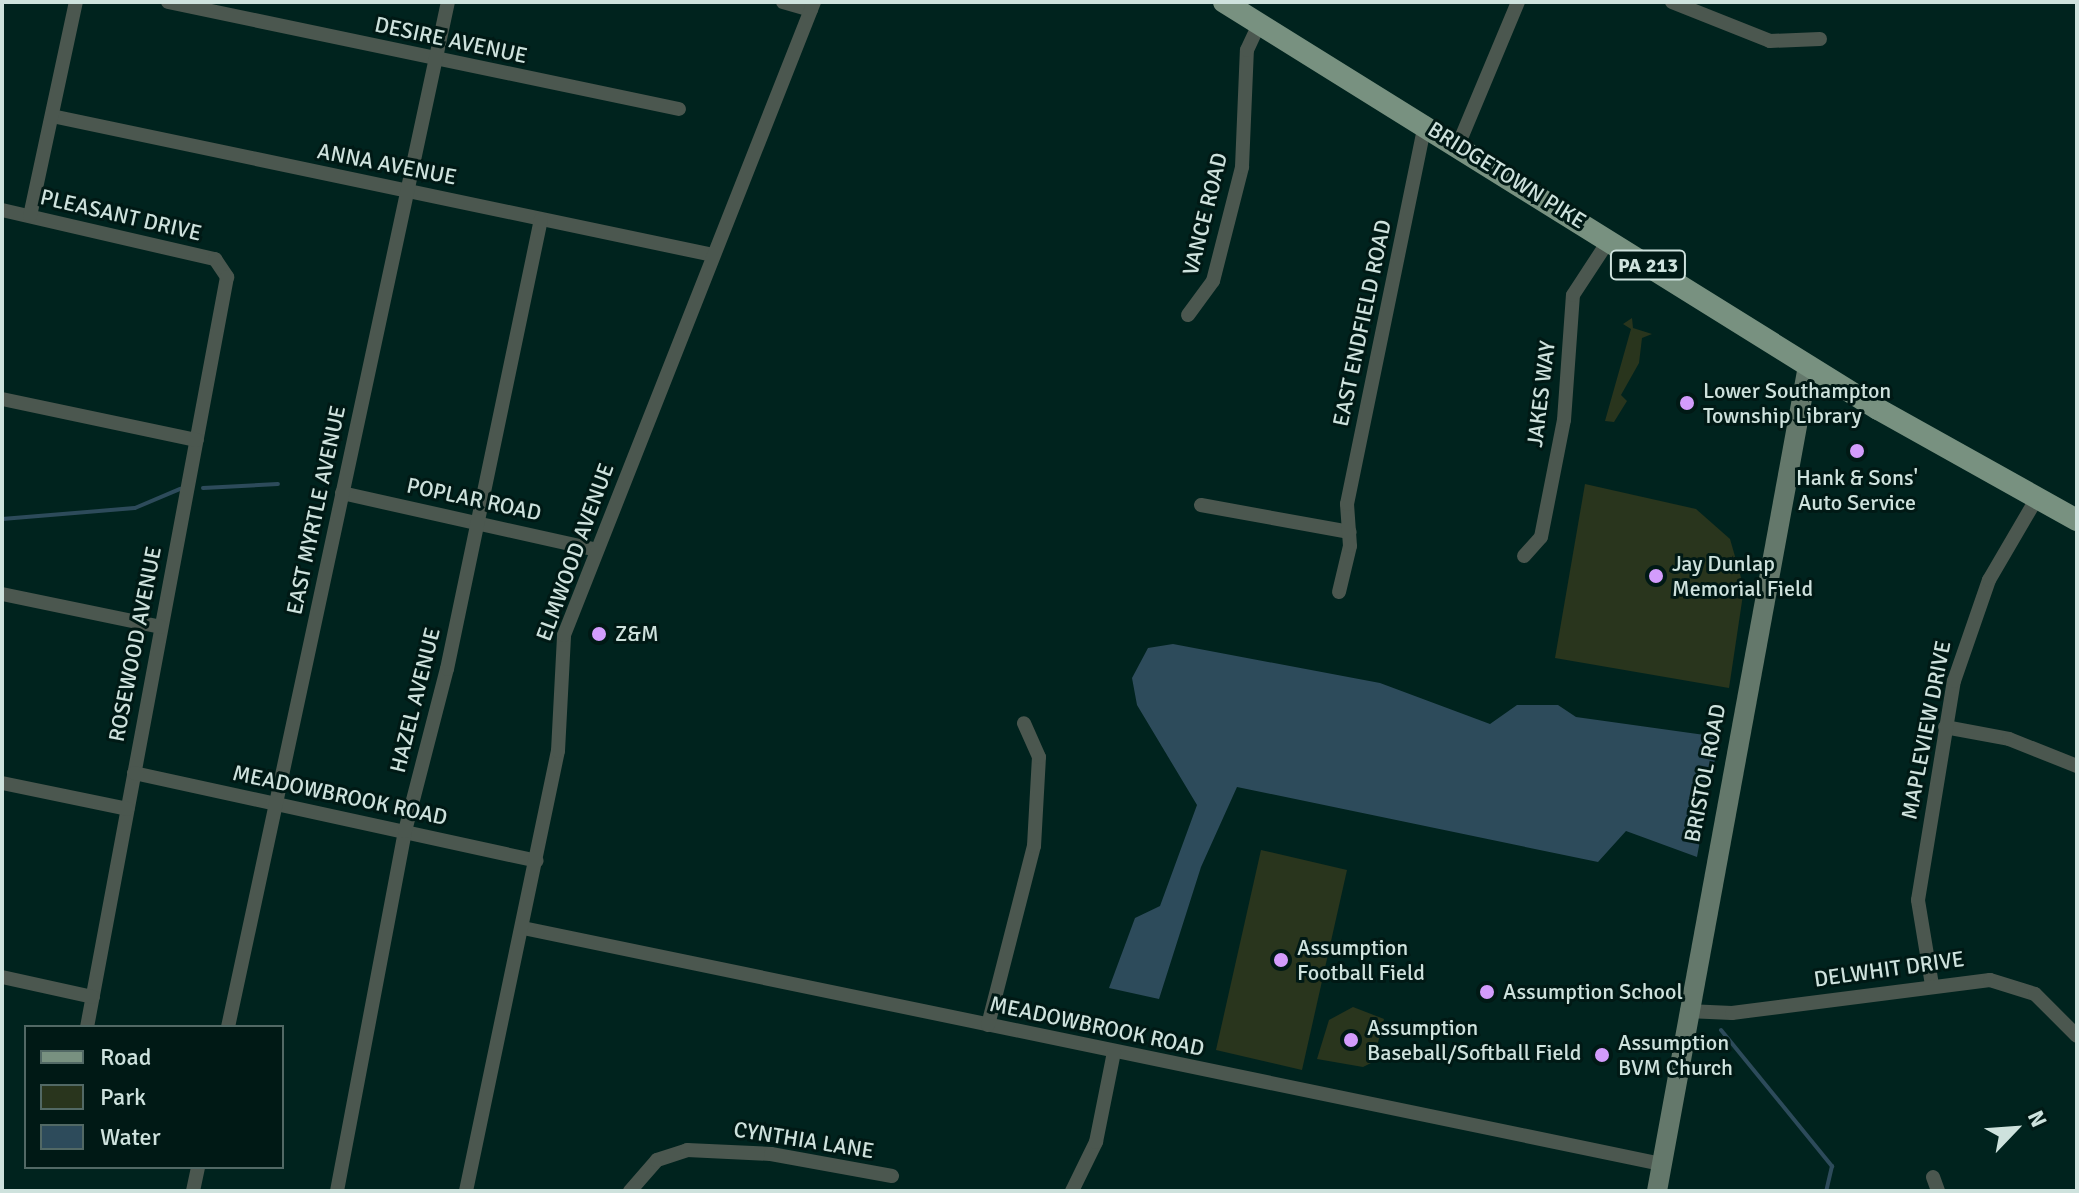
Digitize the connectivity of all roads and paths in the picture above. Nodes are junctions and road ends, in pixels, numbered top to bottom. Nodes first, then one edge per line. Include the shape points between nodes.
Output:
1 (76, 2) edge
2 (168, 2) edge
3 (448, 2) edge
4 (783, 2) edge
5 (1224, 2) edge
6 (1518, 2) edge
7 (1672, 2) edge
8 (813, 6) edge
9 (1253, 13) edge
10 (1820, 39) dead end
11 (436, 59) junction
12 (679, 109) dead end
13 (52, 116) junction
14 (1425, 123) junction
15 (1459, 143) junction
16 (409, 190) junction
17 (2, 210) edge
18 (30, 216) junction
19 (541, 220) junction
20 (1609, 240) junction
21 (713, 255) junction
22 (225, 269) joint
23 (1188, 315) dead end
24 (1808, 366) junction
25 (2, 399) edge
26 (197, 440) junction
27 (342, 493) junction
28 (2037, 498) junction
29 (1201, 505) dead end
30 (2077, 520) edge
31 (478, 522) junction
32 (1350, 532) junction
33 (597, 550) junction
34 (1524, 556) dead end
35 (1339, 592) dead end
36 (2, 594) edge
37 (161, 627) junction
38 (1024, 723) dead end
39 (1945, 727) junction
40 (2077, 766) edge
41 (134, 773) junction
42 (2, 783) edge
43 (276, 805) junction
44 (127, 809) junction
45 (405, 831) junction
46 (536, 861) junction
47 (523, 928) junction
48 (2, 977) edge
49 (1932, 985) junction
50 (93, 997) junction
51 (1687, 1011) junction
52 (87, 1025) edge
53 (228, 1025) edge
54 (988, 1025) junction
55 (2077, 1036) edge
56 (1114, 1052) junction
57 (1662, 1164) junction
58 (198, 1169) edge
59 (892, 1176) dead end
60 (193, 1191) edge
61 (337, 1191) edge
62 (466, 1191) edge
63 (630, 1191) edge
64 (1072, 1191) edge
65 (1657, 1191) edge

1 - 13 street
2 - 11 street, DESIRE AVENUE
3 - 11 street, EAST MYRTLE AVENUE
4 - 8 street
5 - 9 main road, BRIDGETOWN PIKE / PA 213
6 - 15 street
7 - 10 street via 1770,41
8 - 21 street, ELMWOOD AVENUE
9 - 14 main road, BRIDGETOWN PIKE / PA 213
9 - 23 street, VANCE ROAD via 1242,167 1213,281
11 - 12 street, DESIRE AVENUE
11 - 16 street, EAST MYRTLE AVENUE
13 - 16 street, ANNA AVENUE
13 - 18 street
14 - 15 main road, BRIDGETOWN PIKE / PA 213
14 - 32 street, EAST ENDFIELD ROAD via 1347,504
15 - 20 main road, BRIDGETOWN PIKE / PA 213
16 - 19 street, ANNA AVENUE
16 - 27 street, EAST MYRTLE AVENUE
17 - 18 street, PLEASANT DRIVE
18 - 22 street, PLEASANT DRIVE via 215,259
19 - 21 street, ANNA AVENUE
19 - 31 street, HAZEL AVENUE
20 - 24 main road, BRIDGETOWN PIKE / PA 213
20 - 34 street, JAKES WAY via 1573,295 1564,420 1541,537
21 - 33 street, ELMWOOD AVENUE
22 - 26 street, ROSEWOOD AVENUE
24 - 28 main road, BRIDGETOWN PIKE / PA 213
24 - 51 main road, BRISTOL ROAD
25 - 26 street
26 - 37 street, ROSEWOOD AVENUE
27 - 31 street, POPLAR ROAD
27 - 43 street, EAST MYRTLE AVENUE
28 - 30 main road, BRIDGETOWN PIKE / PA 213
28 - 39 street, MAPLEVIEW DRIVE via 1966,633
29 - 32 street
31 - 33 street, POPLAR ROAD
31 - 45 street, HAZEL AVENUE
32 - 35 street, EAST ENDFIELD ROAD
33 - 46 street, ELMWOOD AVENUE via 564,635 558,751
36 - 37 street
37 - 41 street, ROSEWOOD AVENUE
38 - 54 street via 1039,757 1034,846
39 - 40 street via 2009,739
39 - 49 street, MAPLEVIEW DRIVE via 1918,912
41 - 43 street, MEADOWBROOK ROAD
41 - 44 street, ROSEWOOD AVENUE
42 - 44 street
43 - 45 street, MEADOWBROOK ROAD
43 - 53 street, EAST MYRTLE AVENUE
44 - 50 street, ROSEWOOD AVENUE
45 - 46 street, MEADOWBROOK ROAD
45 - 61 street, HAZEL AVENUE
46 - 47 street, ELMWOOD AVENUE
47 - 54 street, MEADOWBROOK ROAD
47 - 62 street, ELMWOOD AVENUE
48 - 50 street
49 - 51 street, DELWHIT DRIVE via 1732,1013
49 - 55 street, DELWHIT DRIVE via 1974,979 2021,987 2048,1003
50 - 52 street, ROSEWOOD AVENUE
51 - 57 main road, BRISTOL ROAD
54 - 56 street, MEADOWBROOK ROAD
56 - 57 street, MEADOWBROOK ROAD
56 - 64 street via 1096,1142
57 - 65 main road, BRISTOL ROAD
58 - 60 street
59 - 63 street, CYNTHIA LANE via 771,1154 687,1150 657,1160

